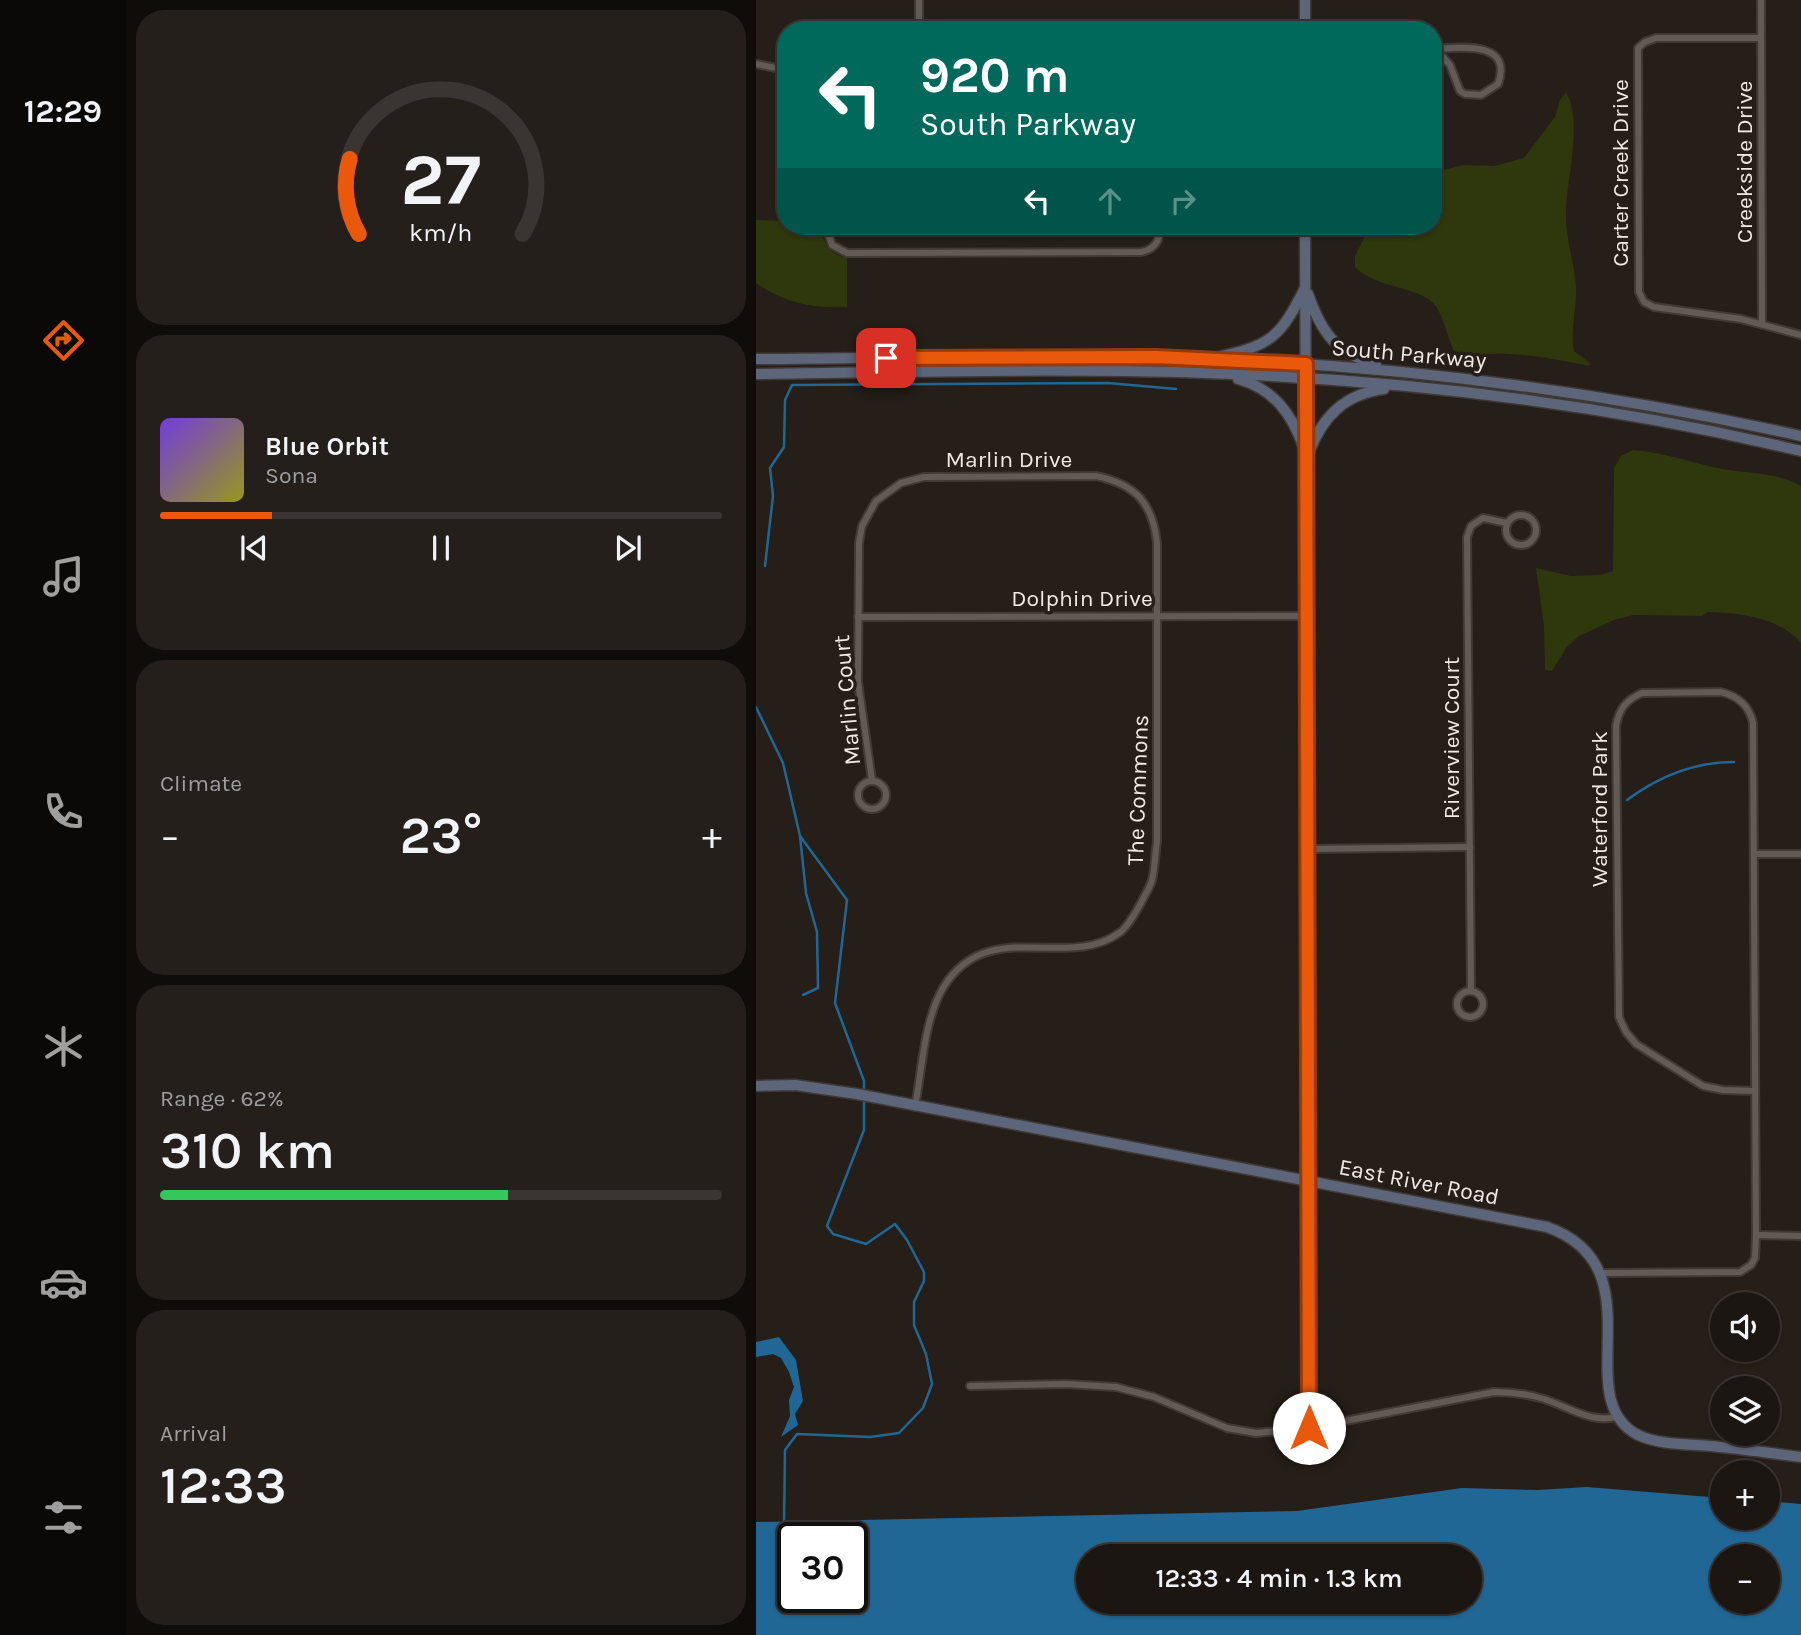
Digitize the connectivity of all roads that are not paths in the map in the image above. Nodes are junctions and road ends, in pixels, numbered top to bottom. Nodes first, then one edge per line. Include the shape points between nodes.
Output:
1 (919, 0) edge
2 (1305, 0) edge
3 (1761, 0) edge
4 (919, 21) edge
5 (1305, 21) edge
6 (1761, 38) junction
7 (1442, 49) edge
8 (1442, 56) edge
9 (756, 64) edge
10 (777, 68) edge
11 (829, 235) edge
12 (1158, 235) edge
13 (1305, 235) edge
14 (1306, 287) junction
15 (1762, 324) junction
16 (1801, 335) edge
17 (756, 359) edge
18 (1210, 359) junction
19 (1306, 364) junction
20 (1389, 371) junction
21 (1206, 373) junction
22 (756, 374) edge
23 (1306, 379) junction
24 (1401, 386) junction
25 (1801, 436) edge
26 (1801, 451) edge
27 (1307, 459) junction
28 (1507, 523) junction
29 (1158, 616) junction
30 (1306, 616) junction
31 (858, 617) junction
32 (872, 780) junction
33 (1470, 847) junction
34 (1307, 849) junction
35 (1754, 854) junction
36 (1801, 854) edge
37 (1471, 990) junction
38 (756, 1086) edge
39 (1755, 1091) junction
40 (915, 1107) junction
41 (1309, 1181) junction
42 (1756, 1235) junction
43 (1801, 1236) edge
44 (1601, 1273) junction
45 (970, 1386) dead end
46 (1619, 1416) junction
47 (1309, 1428) junction
48 (1801, 1457) edge

1 - 4 street
2 - 5 main road
3 - 6 street, Creekside Drive
6 - 15 street, Creekside Drive
6 - 15 street, Carter Creek Drive via 1652,39 1638,48 1637,71 1640,295 1654,307
7 - 8 street via 1484,49 1497,59 1498,84 1481,95 1460,91
9 - 10 street
11 - 12 street via 837,249 860,253 1142,252 1157,243
13 - 14 main road
14 - 18 main road via 1286,324 1270,339
14 - 19 main road
14 - 20 main road via 1331,340 1351,355
15 - 16 street
17 - 18 main road, South Parkway
18 - 19 main road, South Parkway
19 - 20 main road, South Parkway
19 - 23 main road
20 - 25 main road, South Parkway via 1594,395
21 - 22 main road, South Parkway
21 - 23 main road, South Parkway
21 - 27 main road via 1247,382 1277,400 1291,417
23 - 24 main road, South Parkway
23 - 27 main road
24 - 26 main road, South Parkway via 1598,412
24 - 27 main road via 1361,394 1340,405 1322,425
27 - 30 main road
28 - 28 street, Riverview Court via 1506,536 1513,543 1525,545 1535,536 1534,524 1527,517 1517,516
28 - 33 street, Riverview Court via 1483,518 1471,526 1467,537
29 - 30 street, Dolphin Drive
29 - 31 street, Dolphin Drive
29 - 31 street, Marlin Drive via 1156,528 1145,504 1128,487 1096,476 912,479 891,488 876,501 862,526
29 - 40 street, The Commons via 1157,842 1152,881 1119,933 1084,946 997,949 961,968 944,985 932,1012
30 - 34 main road
31 - 32 street, Marlin Court via 858,681
32 - 32 street, Marlin Court via 862,784 858,793 860,803 871,809 884,804 887,793 881,783
33 - 34 street
33 - 37 street, Riverview Court
34 - 41 main road
35 - 36 street
35 - 39 street, Waterford Park
35 - 39 street, Waterford Park via 1753,723 1743,702 1721,692 1648,691 1633,696 1618,715 1616,726 1619,1017 1636,1044 1703,1086
37 - 37 street, Riverview Court via 1460,996 1457,1005 1470,1017 1481,1011 1483,1002
38 - 40 main road, East River Road via 794,1085
39 - 42 street, Waterford Park
40 - 41 main road, East River Road
41 - 44 main road, East River Road via 1547,1227 1577,1242
41 - 47 street
42 - 43 street
42 - 44 street, Waterford Park via 1754,1261 1740,1272
44 - 46 main road, East River Road via 1609,1387
45 - 47 street via 1116,1387 1241,1431
46 - 47 street via 1599,1419 1544,1399 1494,1392
46 - 48 main road via 1631,1430 1656,1440

